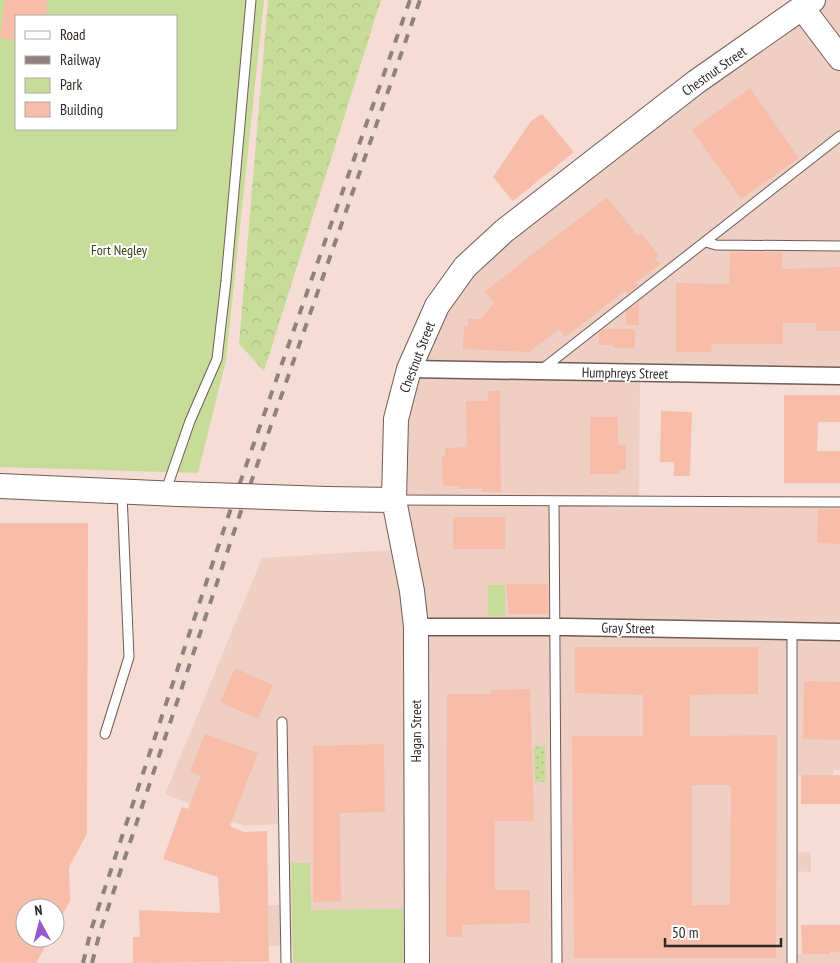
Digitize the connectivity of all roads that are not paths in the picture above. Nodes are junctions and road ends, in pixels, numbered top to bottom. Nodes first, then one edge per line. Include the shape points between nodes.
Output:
1 (251, 0) edge
2 (808, 4) edge
3 (840, 58) edge
4 (840, 136) edge
5 (706, 242) junction
6 (840, 246) edge
7 (409, 369) junction
8 (539, 372) junction
9 (840, 376) edge
10 (0, 486) edge
11 (122, 491) junction
12 (171, 493) junction
13 (394, 500) junction
14 (554, 502) junction
15 (840, 502) edge
16 (554, 627) junction
17 (416, 628) junction
18 (792, 631) junction
19 (840, 632) edge
20 (282, 722) dead end
21 (105, 734) dead end
22 (286, 963) edge
23 (417, 963) edge
24 (557, 963) edge
25 (792, 963) edge

1 - 12 lane via 217,359 190,421
2 - 3 street
2 - 7 street, Chestnut Street via 696,82 504,231 465,267 437,306
4 - 5 lane
5 - 6 lane via 716,245
5 - 8 lane
7 - 8 street, Humphreys Street
7 - 13 street, Chestnut Street via 396,419
8 - 9 street, Humphreys Street
10 - 11 street
11 - 12 street
11 - 21 lane via 129,657
12 - 13 street, bridge
13 - 14 lane
13 - 17 street, Hagan Street
14 - 15 lane
14 - 16 lane
16 - 17 street, Gray Street
16 - 18 street, Gray Street
16 - 24 lane
17 - 23 street, Hagan Street
18 - 19 street, Gray Street
18 - 25 lane
20 - 22 lane

